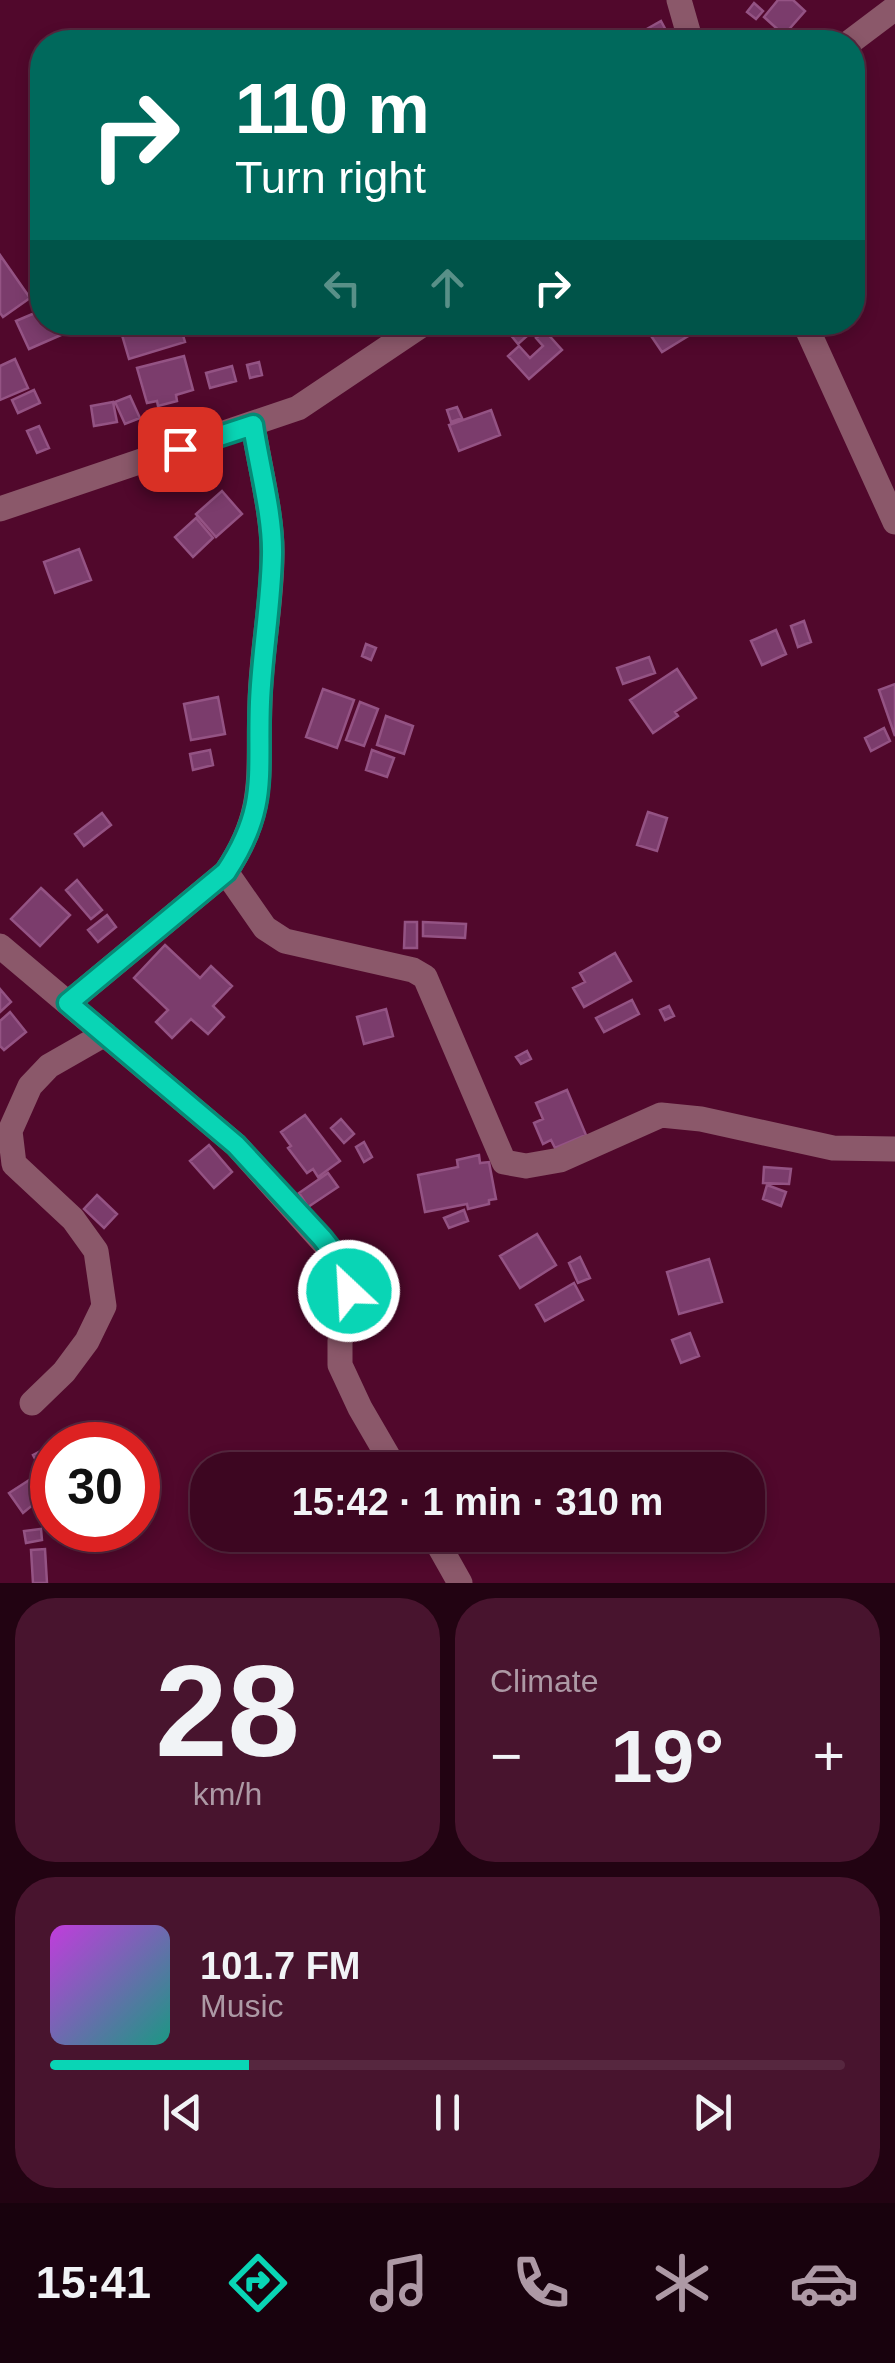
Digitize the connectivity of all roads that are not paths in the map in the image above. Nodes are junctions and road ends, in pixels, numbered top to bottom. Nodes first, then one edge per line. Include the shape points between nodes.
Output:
1 (678, 0) edge
2 (895, 8) edge
3 (687, 30) edge
4 (865, 31) edge
5 (407, 335) edge
6 (810, 335) edge
7 (253, 425) junction
8 (0, 508) edge
9 (895, 522) edge
10 (226, 872) junction
11 (0, 946) edge
12 (68, 1003) junction
13 (104, 1034) junction
14 (895, 1149) edge
15 (32, 1404) dead end
16 (386, 1452) edge
17 (443, 1552) edge
18 (460, 1583) edge

1 - 3 street
2 - 4 street
5 - 7 street via 298,408
6 - 9 street
7 - 8 street
7 - 10 street via 272,552 260,702 262,771 256,811
10 - 12 street
10 - 14 street via 265,928 284,941 425,977 504,1162 560,1160 662,1114 833,1148
11 - 12 street
12 - 13 street
13 - 15 street via 48,1066 30,1086 10,1131 14,1164 73,1219 96,1251 104,1306 88,1341
13 - 16 street via 236,1145 340,1261 349,1291 340,1365
17 - 18 street

